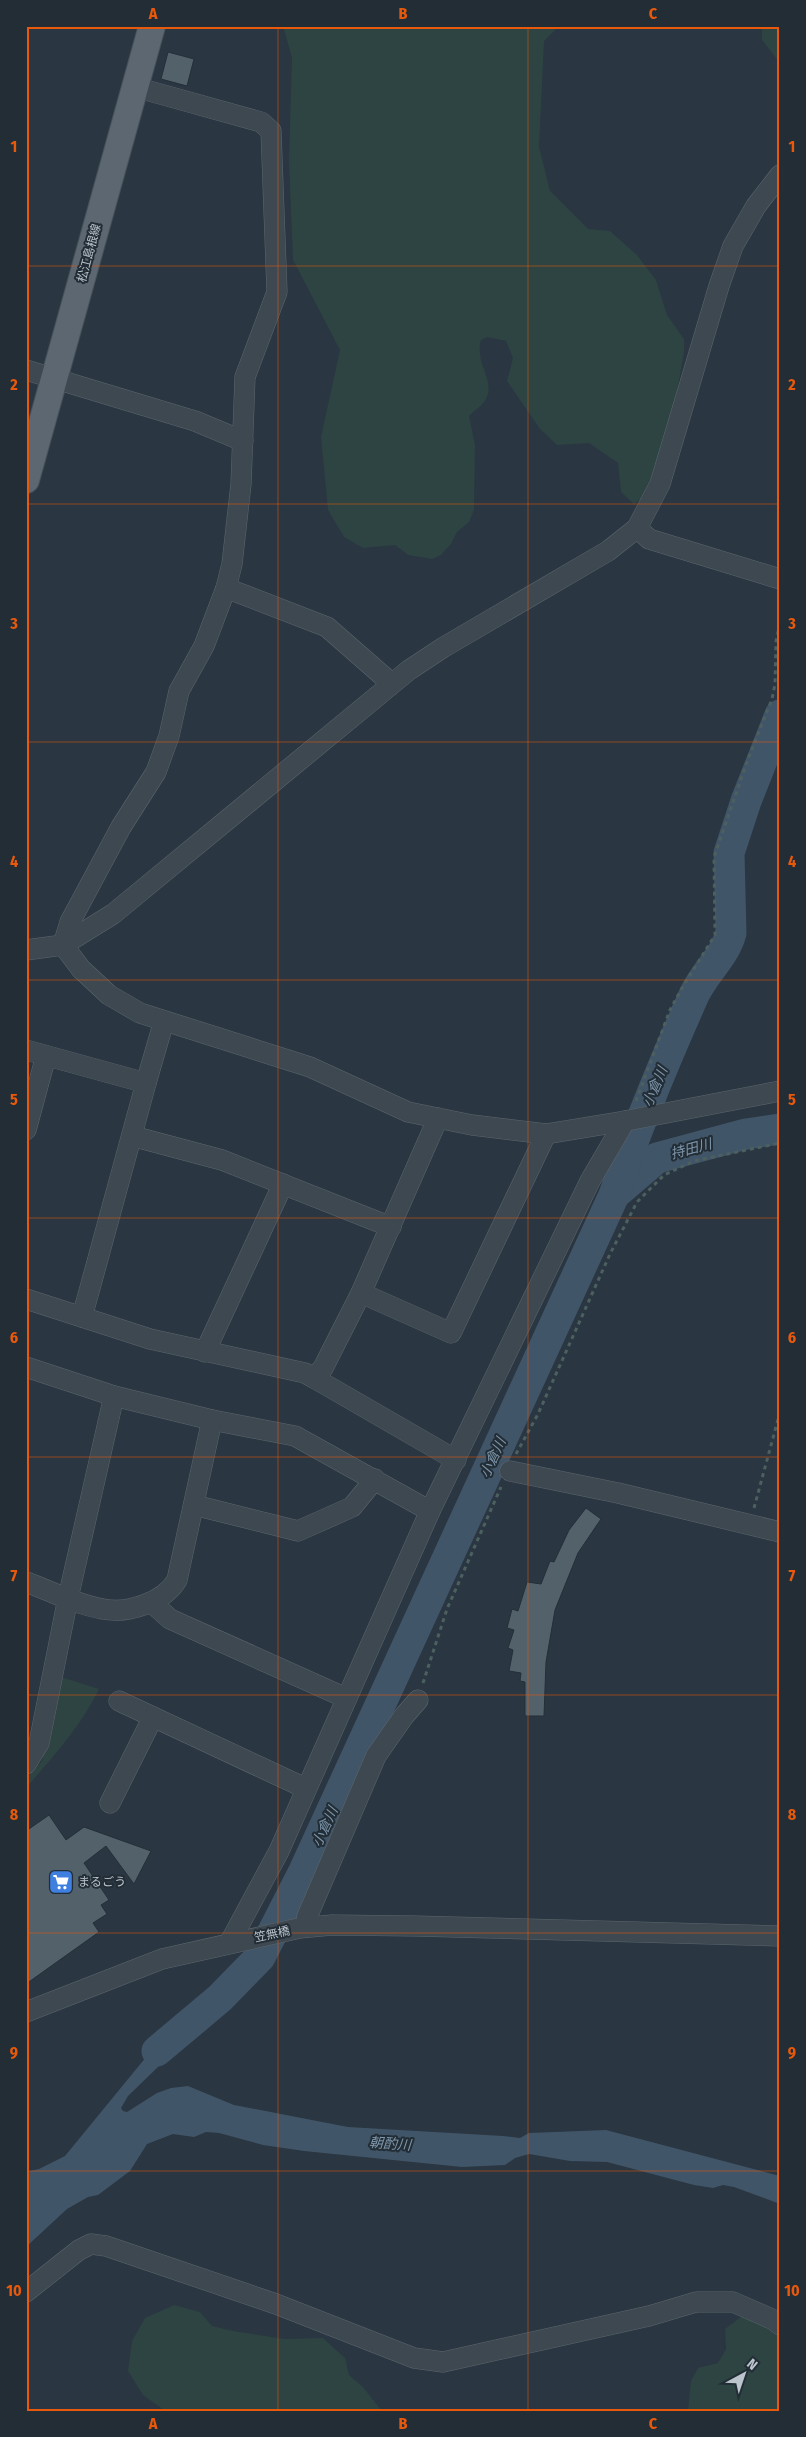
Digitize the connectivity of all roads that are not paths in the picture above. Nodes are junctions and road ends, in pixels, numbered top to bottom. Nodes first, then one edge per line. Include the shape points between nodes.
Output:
1 (152, 26) edge
2 (135, 87) junction
3 (780, 175) edge
4 (26, 370) edge
5 (55, 378) junction
6 (243, 440) junction
7 (26, 480) edge
8 (637, 528) junction
9 (780, 579) edge
10 (226, 588) junction
11 (391, 684) junction
12 (63, 945) junction
13 (26, 950) edge
14 (164, 1021) junction
15 (26, 1050) edge
16 (46, 1056) junction
17 (146, 1083) junction
18 (780, 1091) edge
19 (438, 1118) junction
20 (628, 1120) junction
21 (26, 1130) edge
22 (546, 1134) junction
23 (132, 1136) junction
24 (283, 1184) junction
25 (391, 1227) junction
26 (361, 1293) junction
27 (26, 1299) edge
28 (82, 1317) junction
29 (205, 1352) junction
30 (26, 1367) edge
31 (314, 1378) junction
32 (114, 1396) junction
33 (212, 1420) junction
34 (456, 1460) junction
35 (510, 1471) road end
36 (375, 1479) junction
37 (194, 1505) junction
38 (430, 1511) junction
39 (780, 1532) edge
40 (26, 1582) edge
41 (68, 1598) junction
42 (151, 1602) junction
43 (346, 1698) junction
44 (418, 1700) road end
45 (119, 1701) dead end
46 (153, 1717) junction
47 (26, 1764) edge
48 (305, 1788) junction
49 (110, 1803) dead end
50 (304, 1923) junction
51 (780, 1936) edge
52 (237, 1941) junction
53 (26, 2012) edge
54 (26, 2292) edge
55 (780, 2325) edge

1 - 2 main road, 松江島根線
2 - 5 main road, 松江島根線
2 - 6 street via 261,122 272,135 277,292 245,377
3 - 8 street via 756,206 733,246 660,484
4 - 5 street
5 - 6 street via 195,421
5 - 7 main road, 松江島根線
6 - 10 street via 237,530
8 - 9 street via 649,539
8 - 11 street via 608,551 444,646
10 - 11 street via 327,627
10 - 12 street via 204,646 179,691 169,736 156,772 121,827 70,922
11 - 12 street via 113,914
12 - 13 street
12 - 14 street via 81,969 109,995 140,1013
14 - 17 street
14 - 19 street via 310,1067 408,1112
15 - 16 street
16 - 17 street
16 - 21 street
17 - 23 street
18 - 20 street
19 - 22 street
19 - 25 street
20 - 22 street
20 - 34 street via 590,1181
22 - 26 street via 451,1333
23 - 24 street via 222,1160
23 - 28 street
24 - 25 street
24 - 29 street
25 - 26 street
26 - 31 street via 324,1368
27 - 28 street
28 - 29 street via 150,1339
29 - 31 street via 305,1373
30 - 32 street
31 - 34 street
32 - 33 street
32 - 41 street
33 - 36 street via 295,1436
33 - 37 street
34 - 38 street
35 - 39 street
36 - 37 street via 352,1507 298,1531
36 - 38 street
37 - 42 street via 178,1580 171,1592
38 - 43 street
40 - 41 street
41 - 42 street via 103,1610 128,1609
41 - 47 street via 39,1743
42 - 43 street via 170,1619
43 - 48 street
44 - 50 street via 376,1756
45 - 46 street
46 - 48 street
46 - 49 street
48 - 52 street
50 - 51 street, 笠無橋
50 - 52 street, 笠無橋
52 - 53 street, 笠無橋 via 162,1959
54 - 55 street via 79,2250 91,2244 106,2246 276,2304 414,2358 443,2362 649,2316 696,2302 732,2302

